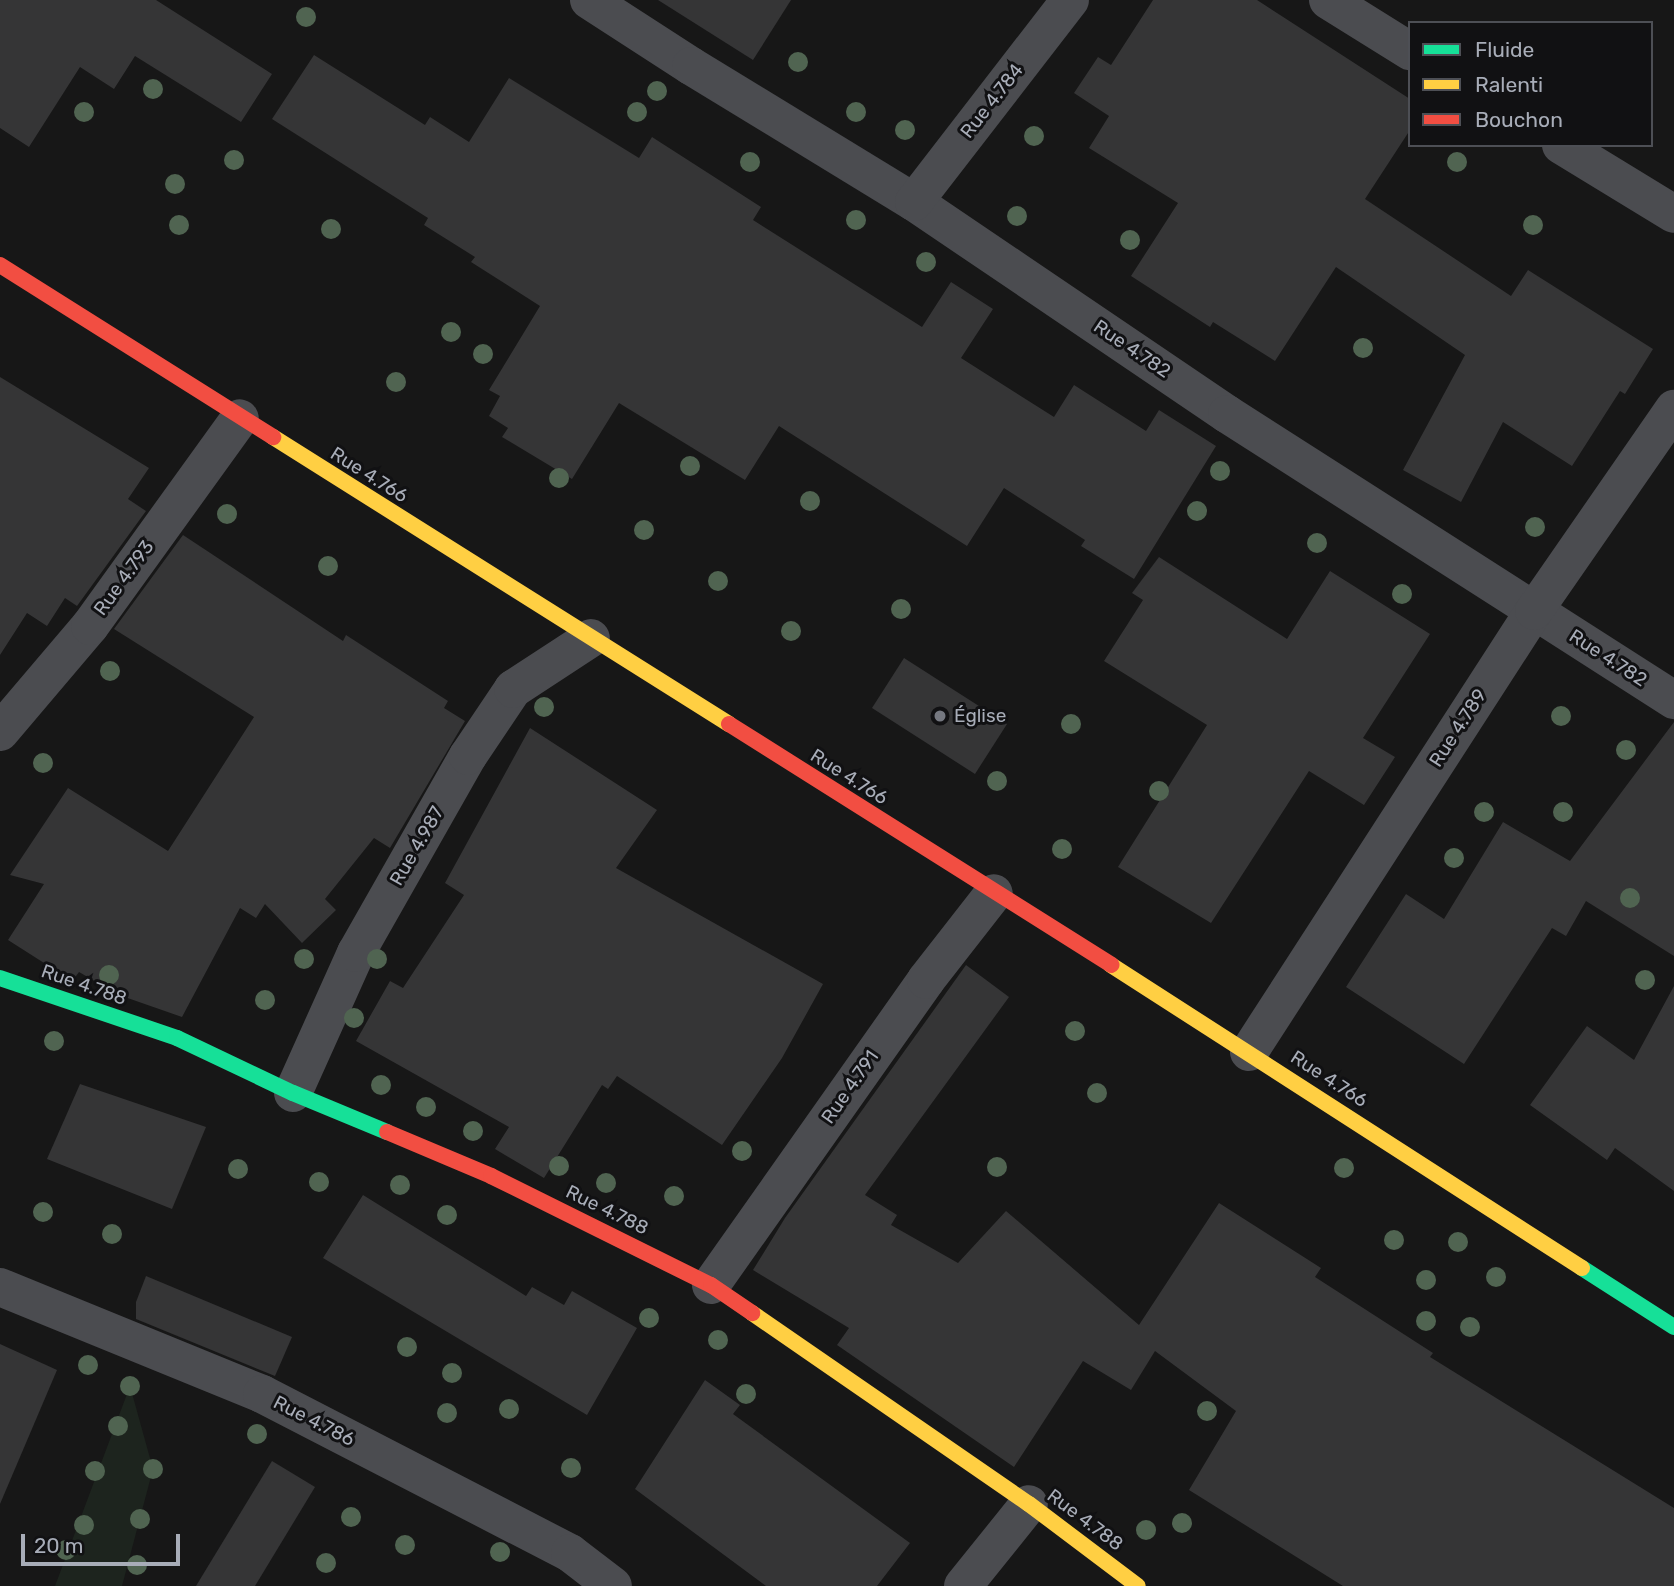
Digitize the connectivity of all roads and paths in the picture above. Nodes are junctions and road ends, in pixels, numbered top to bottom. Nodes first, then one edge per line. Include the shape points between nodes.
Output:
1 (589, 0) edge
2 (1070, 0) edge
3 (1328, 0) edge
4 (1408, 50) edge
5 (1564, 147) edge
6 (915, 202) junction
7 (1674, 214) edge
8 (0, 265) edge
9 (1674, 409) edge
10 (240, 418) junction
11 (1534, 611) junction
12 (591, 638) junction
13 (1674, 700) edge
14 (0, 732) edge
15 (994, 893) junction
16 (0, 978) edge
17 (1249, 1052) junction
18 (293, 1093) junction
19 (711, 1285) junction
20 (0, 1287) edge
21 (1674, 1327) edge
22 (1029, 1504) junction
23 (613, 1586) edge
24 (962, 1586) edge
25 (1138, 1586) edge

1 - 6 street, Rue 4.782
2 - 6 street, Rue 4.784
3 - 4 street
5 - 7 street
6 - 11 street, Rue 4.782 via 1227,414
8 - 10 street, Rue 4.766
9 - 11 street, Rue 4.789
10 - 12 street, Rue 4.766
10 - 14 street, Rue 4.793 via 90,626
11 - 13 street, Rue 4.782
11 - 17 street, Rue 4.789
12 - 15 street, Rue 4.766
12 - 18 street, Rue 4.987 via 513,689 468,756 356,953
15 - 17 street, Rue 4.766
15 - 19 street, Rue 4.791 via 926,981
16 - 18 street, Rue 4.788 via 177,1038
17 - 21 street, Rue 4.766
18 - 19 street, Rue 4.788 via 491,1177
19 - 22 street, Rue 4.788
20 - 23 street, Rue 4.786 via 262,1394 570,1553
22 - 24 street
22 - 25 street, Rue 4.788

